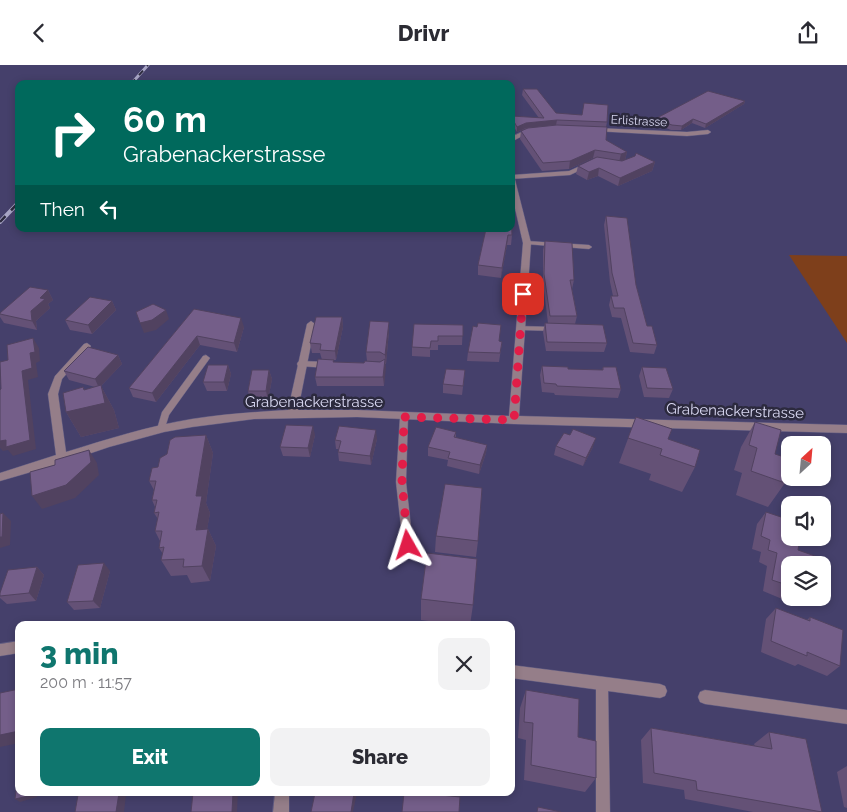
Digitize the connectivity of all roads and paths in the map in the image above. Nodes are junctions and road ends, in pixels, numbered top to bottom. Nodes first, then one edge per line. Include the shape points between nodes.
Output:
1 (592, 130) edge
2 (536, 131) edge
3 (708, 132) dead end
4 (526, 133) joint
5 (515, 137) edge
6 (594, 162) edge
7 (515, 176) edge
8 (515, 193) edge
9 (527, 243) junction
10 (589, 247) dead end
11 (310, 324) dead end
12 (520, 328) junction
13 (569, 329) edge
14 (87, 346) edge
15 (206, 358) dead end
16 (301, 365) junction
17 (341, 365) edge
18 (292, 414) junction
19 (404, 417) junction
20 (514, 420) junction
21 (161, 429) junction
22 (847, 429) edge
23 (62, 459) junction
24 (0, 477) edge
25 (408, 545) dead end
26 (15, 648) edge
27 (0, 651) edge
28 (515, 672) edge
29 (602, 683) junction
30 (660, 691) dead end
31 (705, 697) dead end
32 (847, 717) edge
33 (282, 796) edge
34 (282, 812) edge
35 (604, 812) edge

1 - 3 lane, Erlistrasse
2 - 4 lane
4 - 5 street
6 - 7 lane via 570,173
8 - 9 street
9 - 10 lane
9 - 12 street
11 - 16 street
12 - 13 lane
12 - 20 street
14 - 23 street via 58,378 53,394
15 - 21 lane via 165,413
16 - 17 lane
16 - 18 street
18 - 19 street, Grabenackerstrasse
18 - 21 street, Grabenackerstrasse via 218,419
19 - 20 street, Grabenackerstrasse
19 - 25 lane via 402,482
20 - 22 street, Grabenackerstrasse
21 - 23 street, Grabenackerstrasse
23 - 24 street, Grabenackerstrasse
26 - 27 street
28 - 29 street
29 - 30 street
29 - 35 lane
31 - 32 street
33 - 34 street

